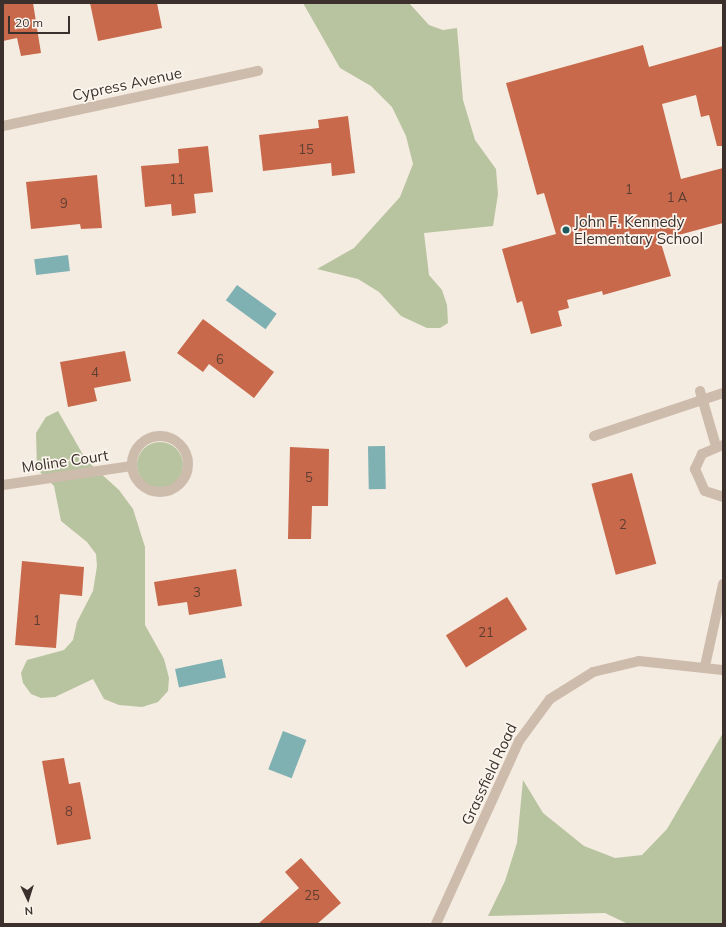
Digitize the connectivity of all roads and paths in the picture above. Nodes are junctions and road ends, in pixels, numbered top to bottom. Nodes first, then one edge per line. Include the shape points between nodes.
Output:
1 (258, 71) dead end
2 (3, 126) edge
3 (723, 393) edge
4 (702, 395) junction
5 (594, 436) dead end
6 (720, 446) edge
7 (132, 466) junction
8 (3, 485) edge
9 (723, 497) edge
10 (723, 584) edge
11 (705, 666) junction
12 (723, 670) edge
13 (436, 924) edge

1 - 2 street, Cypress Avenue
3 - 4 street
4 - 5 street
4 - 6 street
6 - 9 street via 702,454 696,477 705,491
7 - 7 street, Moline Court via 139,484 157,493 167,492 183,482 189,463 179,444 158,436 139,446
7 - 8 street, Moline Court
10 - 11 street
11 - 12 street, Grassfield Road
11 - 13 street, Grassfield Road via 639,661 612,665 579,679 550,700 519,741

